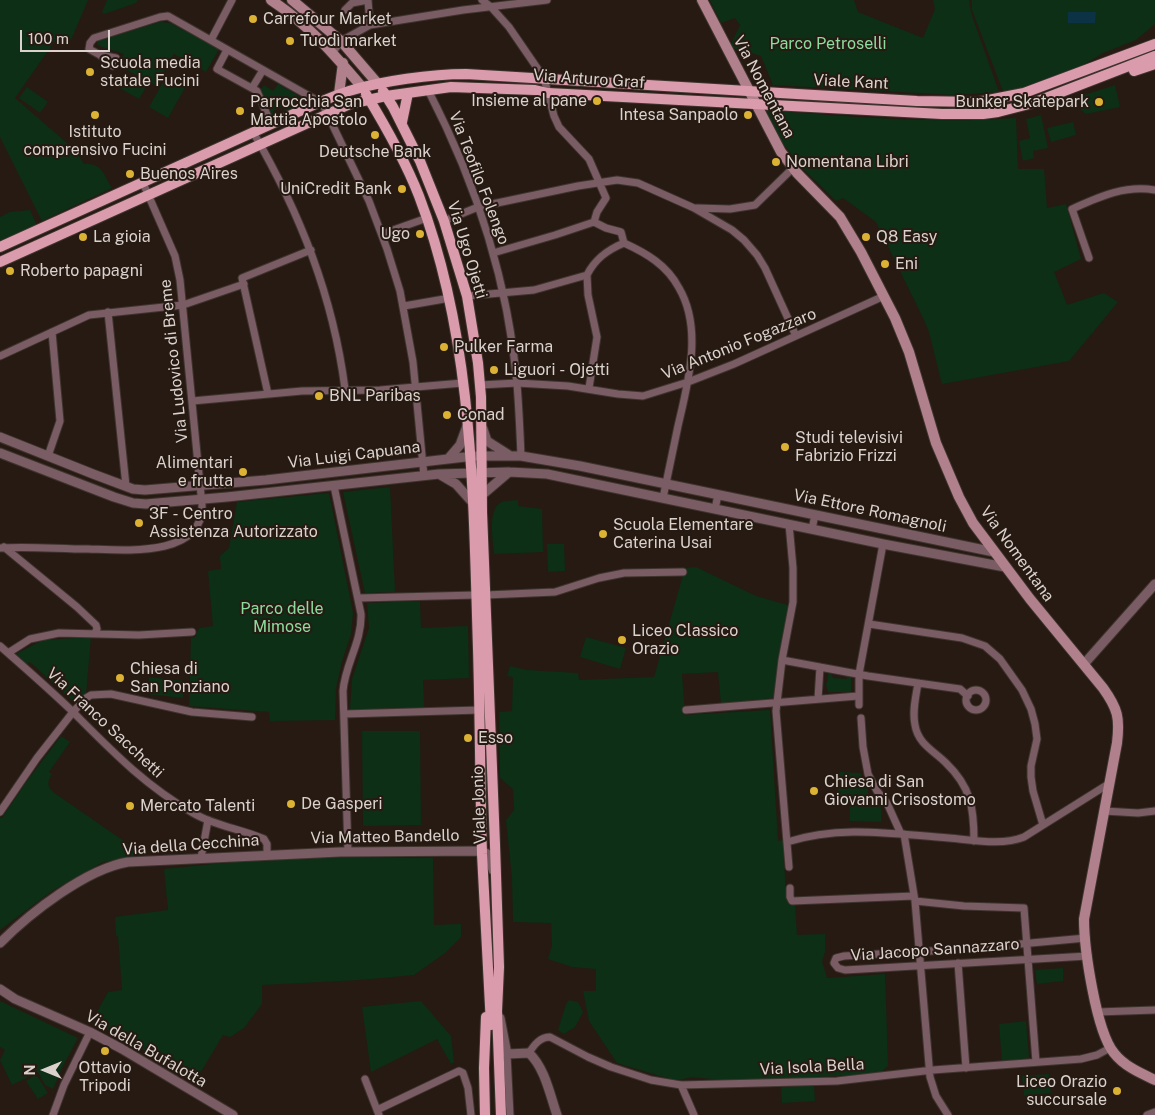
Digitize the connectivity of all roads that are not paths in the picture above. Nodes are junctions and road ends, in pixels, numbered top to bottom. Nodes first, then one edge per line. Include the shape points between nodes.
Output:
1 (232, 0) edge
2 (271, 0) edge
3 (292, 0) edge
4 (366, 0) edge
5 (482, 0) edge
6 (547, 0) edge
7 (702, 0) edge
8 (491, 7) junction
9 (345, 10) dead end
10 (370, 25) junction
11 (1155, 37) edge
12 (211, 40) junction
13 (341, 41) junction
14 (1155, 44) edge
15 (227, 50) junction
16 (333, 52) junction
17 (100, 55) dead end
18 (1155, 56) edge
19 (1119, 58) junction
20 (343, 63) junction
21 (1155, 64) edge
22 (263, 70) junction
23 (421, 78) junction
24 (544, 78) junction
25 (1099, 78) junction
26 (378, 84) junction
27 (362, 87) junction
28 (252, 88) junction
29 (707, 89) junction
30 (425, 90) junction
31 (749, 91) junction
32 (408, 93) junction
33 (548, 93) junction
34 (339, 94) junction
35 (386, 96) junction
36 (369, 99) junction
37 (320, 102) junction
38 (706, 102) junction
39 (952, 102) junction
40 (978, 102) junction
41 (755, 104) junction
42 (998, 112) junction
43 (326, 114) junction
44 (942, 114) junction
45 (402, 122) junction
46 (271, 124) junction
47 (253, 132) junction
48 (260, 145) junction
49 (793, 168) junction
50 (598, 182) junction
51 (143, 183) junction
52 (1155, 190) edge
53 (148, 195) junction
54 (478, 207) junction
55 (694, 208) junction
56 (427, 218) junction
57 (444, 220) junction
58 (594, 222) junction
59 (382, 234) junction
60 (624, 243) junction
61 (0, 247) edge
62 (311, 250) junction
63 (494, 253) junction
64 (1088, 258) dead end
65 (0, 262) edge
66 (588, 275) junction
67 (243, 281) junction
68 (502, 292) junction
69 (467, 296) junction
70 (884, 296) junction
71 (450, 298) junction
72 (183, 305) junction
73 (404, 306) junction
74 (108, 312) junction
75 (52, 332) junction
76 (796, 336) junction
77 (0, 356) edge
78 (688, 382) junction
79 (464, 383) junction
80 (517, 383) junction
81 (480, 385) junction
82 (416, 387) junction
83 (589, 388) junction
84 (345, 389) junction
85 (268, 394) junction
86 (192, 401) junction
87 (482, 425) junction
88 (467, 426) junction
89 (0, 437) edge
90 (482, 438) junction
91 (469, 439) junction
92 (0, 453) edge
93 (509, 455) junction
94 (48, 456) junction
95 (470, 456) junction
96 (482, 456) junction
97 (521, 456) junction
98 (443, 460) junction
99 (422, 462) junction
100 (477, 472) junction
101 (509, 472) junction
102 (520, 472) junction
103 (439, 474) junction
104 (616, 474) junction
105 (98, 476) junction
106 (424, 476) junction
107 (666, 484) junction
108 (126, 486) junction
109 (200, 486) junction
110 (334, 486) junction
111 (613, 487) junction
112 (94, 489) junction
113 (482, 495) junction
114 (718, 495) junction
115 (663, 498) junction
116 (202, 500) junction
117 (751, 501) junction
118 (473, 503) junction
119 (715, 510) junction
120 (815, 515) junction
121 (753, 518) junction
122 (789, 524) junction
123 (812, 529) junction
124 (883, 544) junction
125 (2, 546) edge
126 (989, 551) junction
127 (981, 564) junction
128 (1005, 568) junction
129 (683, 572) dead end
130 (1155, 584) edge
131 (481, 595) junction
132 (358, 598) junction
133 (869, 624) junction
134 (192, 632) dead end
135 (95, 633) junction
136 (0, 646) edge
137 (8, 653) junction
138 (782, 660) junction
139 (1084, 664) junction
140 (820, 667) junction
141 (860, 674) junction
142 (918, 683) junction
143 (858, 696) junction
144 (968, 696) dead end
145 (818, 699) junction
146 (776, 702) junction
147 (859, 705) dead end
148 (480, 710) junction
149 (686, 710) dead end
150 (73, 712) junction
151 (344, 714) junction
152 (252, 717) dead end
153 (861, 718) dead end
154 (1110, 783) junction
155 (1104, 811) junction
156 (1155, 811) edge
157 (0, 812) edge
158 (482, 818) junction
159 (208, 820) junction
160 (1042, 825) junction
161 (495, 831) junction
162 (902, 834) junction
163 (974, 841) junction
164 (787, 842) junction
165 (482, 851) junction
166 (348, 852) junction
167 (288, 854) joint
168 (267, 855) junction
169 (201, 858) junction
170 (789, 867) dead end
171 (496, 882) junction
172 (790, 888) dead end
173 (914, 898) junction
174 (1086, 938) junction
175 (0, 943) edge
176 (1028, 943) junction
177 (920, 952) junction
178 (1088, 956) junction
179 (1029, 958) junction
180 (958, 963) junction
181 (921, 966) junction
182 (489, 984) junction
183 (0, 990) edge
184 (0, 995) edge
185 (15, 999) junction
186 (1155, 1010) edge
187 (497, 1011) junction
188 (1098, 1012) junction
189 (90, 1032) junction
190 (1110, 1048) junction
191 (529, 1053) junction
192 (507, 1054) junction
193 (1036, 1062) junction
194 (966, 1068) junction
195 (929, 1070) junction
196 (365, 1079) dead end
197 (1155, 1080) edge
198 (681, 1086) junction
199 (1155, 1112) edge
200 (378, 1113) edge
201 (53, 1115) edge
202 (233, 1115) edge
203 (471, 1115) edge
204 (485, 1115) edge
205 (494, 1115) edge
206 (501, 1115) edge
207 (510, 1115) edge
208 (557, 1115) edge
209 (694, 1115) edge
210 (948, 1115) edge
211 (1147, 1115) edge

1 - 12 street
2 - 16 main road
3 - 13 main road
4 - 9 street via 352,3
4 - 10 street
5 - 8 street
6 - 8 street
7 - 31 main road, Via Nomentana
8 - 10 street
8 - 24 street
10 - 13 street
11 - 19 main road
12 - 15 street
12 - 17 street via 163,16 94,38 89,49
13 - 16 street
13 - 26 main road
14 - 19 main road, Viale Kant
15 - 22 street
15 - 28 street via 217,69
16 - 20 main road
18 - 25 main road, Viale Kant
19 - 40 main road, Viale Kant via 1024,93
20 - 27 main road
20 - 34 main road
21 - 25 main road
22 - 28 street
22 - 37 street
23 - 24 main road, Via Arturo Graf via 466,74
23 - 26 main road, Via Arturo Graf
23 - 30 street via 418,83
24 - 29 main road, Via Arturo Graf
24 - 33 street
25 - 42 main road, Viale Kant via 1033,103
26 - 27 main road, Via Arturo Graf
26 - 35 main road, Via Ugo Ojetti
27 - 34 main road, Via Arturo Graf
27 - 36 main road, Via Ugo Ojetti
28 - 46 street via 258,94
29 - 31 main road, Via Arturo Graf
29 - 38 street
30 - 32 main road, Via Arturo Graf
30 - 33 main road, Via Arturo Graf via 457,87
30 - 54 street, Via Teofilo Folengo via 462,164
31 - 39 main road, Viale Kant
31 - 41 main road, Via Nomentana
32 - 35 main road, Via Arturo Graf
32 - 45 main road
33 - 38 main road, Via Arturo Graf
33 - 50 street via 559,128 588,157
34 - 37 main road, Via Arturo Graf
35 - 36 main road, Via Arturo Graf
35 - 45 main road, Via Ugo Ojetti
36 - 43 main road, Via Arturo Graf
36 - 56 main road, Via Ugo Ojetti via 409,173
37 - 43 street
37 - 46 main road, Via Arturo Graf
38 - 41 main road, Via Arturo Graf
39 - 40 main road, Viale Kant
39 - 44 street via 958,106 957,111
40 - 42 street, Viale Kant via 965,106 964,111
41 - 44 main road, Viale Kant
41 - 49 main road, Via Nomentana
42 - 44 main road, Viale Kant
43 - 48 main road, Via Arturo Graf
43 - 59 street
45 - 57 main road, Via Ugo Ojetti
46 - 47 main road, Via Arturo Graf
47 - 48 street
47 - 51 main road, Via Arturo Graf
48 - 53 main road, Via Arturo Graf
48 - 62 street
49 - 55 street via 755,204 726,209
49 - 70 main road, Via Nomentana via 847,227
50 - 54 street
50 - 55 street via 638,183
50 - 58 street via 606,198
51 - 53 street, Via Ludovico di Breme
51 - 61 main road, Via Arturo Graf
52 - 64 street via 1116,191 1072,209
53 - 65 main road, Via Arturo Graf
53 - 72 street, Via Ludovico di Breme via 176,262
54 - 57 street
54 - 63 street, Via Teofilo Folengo
55 - 76 street via 732,230 750,246 765,268
56 - 59 street
56 - 71 main road, Via Ugo Ojetti
57 - 69 main road, Via Ugo Ojetti
58 - 60 street via 621,232
58 - 63 street
59 - 73 street
60 - 66 street via 602,255
60 - 78 street via 655,259 682,294 689,317 691,343
62 - 67 street
62 - 84 street via 332,320
63 - 68 street, Via Teofilo Folengo
66 - 68 street via 534,290
66 - 83 street via 588,295 597,337
67 - 72 street
67 - 85 street
68 - 69 street
68 - 80 street, Via Teofilo Folengo
69 - 81 main road, Via Ugo Ojetti
70 - 76 street, Via Antonio Fogazzaro
70 - 126 main road, Via Nomentana via 913,362 931,428 952,481
71 - 73 street
71 - 79 main road, Via Ugo Ojetti
72 - 74 street
72 - 86 street, Via Ludovico di Breme
73 - 82 street
74 - 75 street via 89,315
74 - 108 street
75 - 77 street
75 - 94 street via 60,416
76 - 78 street, Via Antonio Fogazzaro
78 - 83 street, Via Antonio Fogazzaro via 639,396
78 - 107 street
79 - 82 street
79 - 88 main road, Via Ugo Ojetti
80 - 81 street, Via Antonio Fogazzaro
80 - 83 street, Via Antonio Fogazzaro
80 - 97 street, Via Teofilo Folengo
81 - 87 main road, Via Ugo Ojetti
82 - 84 street
82 - 99 street
84 - 85 street
85 - 86 street
86 - 109 street, Via Ludovico di Breme
87 - 90 main road, Via Ugo Ojetti
87 - 93 street via 487,441
88 - 91 main road, Via Ugo Ojetti
88 - 98 street via 460,446
89 - 94 street, Via Luigi Capuana
90 - 91 street
90 - 96 main road, Via Ugo Ojetti
91 - 95 main road, Via Ugo Ojetti
92 - 112 street, Via Luigi Capuana
93 - 96 street, Via Ettore Romagnoli
93 - 97 street, Via Ettore Romagnoli
94 - 105 street, Via Luigi Capuana
95 - 96 street, Via Ettore Romagnoli
95 - 98 street, Via Ettore Romagnoli
95 - 100 main road, Via Ugo Ojetti
96 - 100 main road, Via Ugo Ojetti
97 - 102 street
97 - 104 street, Via Ettore Romagnoli
98 - 99 street, Via Luigi Capuana
98 - 103 street, Via Luigi Capuana via 436,467
99 - 106 street
99 - 109 street, Via Luigi Capuana
100 - 101 street, Via Ettore Romagnoli
100 - 103 street, Via Ettore Romagnoli
100 - 113 main road, Viale Jonio
100 - 118 main road, Viale Jonio
101 - 102 street, Via Ettore Romagnoli
101 - 113 street
102 - 111 street, Via Ettore Romagnoli
103 - 106 street, Via Luigi Capuana
103 - 118 street via 458,486
104 - 107 street, Via Ettore Romagnoli
104 - 111 street
105 - 108 street, Via Luigi Capuana
105 - 112 street
106 - 110 street, Via Luigi Capuana
107 - 114 street, Via Ettore Romagnoli
107 - 115 street
108 - 109 street, Via Luigi Capuana via 145,490
109 - 116 street, Via Ludovico di Breme
110 - 116 street, Via Luigi Capuana
110 - 132 street
111 - 115 street, Via Ettore Romagnoli
112 - 116 street, Via Luigi Capuana via 138,503
113 - 131 main road, Viale Jonio
114 - 117 street, Via Ettore Romagnoli
114 - 119 street
115 - 119 street, Via Ettore Romagnoli
116 - 125 street, Via Ludovico di Breme via 201,520 192,533 182,540 151,549
117 - 120 street, Via Ettore Romagnoli
117 - 121 street
118 - 131 main road, Viale Jonio
119 - 121 street, Via Ettore Romagnoli
120 - 123 street
120 - 126 street, Via Ettore Romagnoli
121 - 122 street, Via Ettore Romagnoli
122 - 123 street, Via Ettore Romagnoli
122 - 138 street via 793,602
123 - 124 street, Via Ettore Romagnoli
124 - 127 street, Via Ettore Romagnoli
124 - 133 street
125 - 135 street via 77,607 96,625
126 - 127 street
126 - 128 main road, Via Nomentana
127 - 128 street, Via Ettore Romagnoli
128 - 139 main road, Via Nomentana
129 - 131 street via 624,573 550,592
130 - 139 street
131 - 132 street
131 - 148 main road, Viale Jonio
131 - 161 main road, Viale Jonio
132 - 151 street via 361,628 344,679
133 - 141 street
133 - 160 street via 962,638 985,646 1000,659 1022,690 1035,724 1037,739 1031,777
134 - 135 street
135 - 137 street via 44,635 30,639
136 - 137 street, Via Franco Sacchetti
137 - 150 street, Via Franco Sacchetti
138 - 140 street
138 - 146 street
139 - 154 main road, Via Nomentana via 1118,713
140 - 141 street
140 - 145 street
141 - 142 street
141 - 143 street
142 - 144 street via 960,689
142 - 163 street via 914,712 916,731 922,743 946,763 963,784 973,809
143 - 145 street
143 - 147 street
145 - 146 street
146 - 149 street
146 - 164 street
148 - 151 street
148 - 158 main road, Viale Jonio
150 - 152 street via 88,697 105,694 192,712
150 - 157 street
150 - 159 street, Via Franco Sacchetti via 139,776
151 - 166 street
153 - 162 street via 868,774
154 - 155 main road, Via Nomentana
154 - 160 street
155 - 156 street
155 - 174 main road, Via Nomentana via 1086,908
158 - 161 street via 486,830
158 - 165 main road, Viale Jonio
159 - 168 street, Via Franco Sacchetti via 264,839
159 - 169 street
160 - 163 street via 1015,840
161 - 171 main road, Viale Jonio
162 - 163 street
162 - 164 street via 836,832
162 - 173 street
164 - 170 street
165 - 166 street, Via Matteo Bandello
165 - 171 street via 489,856
165 - 182 main road, Viale Jonio
166 - 167 street, Via Matteo Bandello
167 - 168 street, Via della Cecchina
168 - 169 street, Via della Cecchina
169 - 175 street, Via della Cecchina via 135,861 110,867 56,897
171 - 187 main road, Viale Jonio
172 - 173 street via 792,901
173 - 176 street via 964,906 1024,908
173 - 177 street
174 - 176 street, Via Jacopo Sannazzaro
174 - 178 main road, Via Nomentana
176 - 177 street, Via Jacopo Sannazzaro
176 - 179 street
177 - 181 street
177 - 181 street, Via Jacopo Sannazzaro via 844,956 835,959 834,963 845,970
178 - 179 street, Via Jacopo Sannazzaro
178 - 188 main road, Via Nomentana
179 - 180 street, Via Jacopo Sannazzaro
179 - 193 street
180 - 181 street, Via Jacopo Sannazzaro
180 - 194 street
181 - 195 street
182 - 204 main road via 484,1046
182 - 205 main road, Viale Jonio
183 - 185 street, Via della Bufalotta
184 - 185 street, Via della Bufalotta
185 - 189 street, Via della Bufalotta
186 - 188 street
187 - 192 street
187 - 206 main road, Viale Jonio
188 - 190 main road, Via Nomentana
189 - 201 street
189 - 202 street, Via della Bufalotta
190 - 193 street, Via Isola Bella via 1085,1058
190 - 197 main road, Via Nomentana via 1128,1066
191 - 192 street
191 - 198 street, Via Isola Bella via 540,1040 550,1037 611,1067
191 - 208 street via 540,1067
192 - 207 street
193 - 194 street, Via Isola Bella
194 - 195 street, Via Isola Bella
195 - 198 street, Via Isola Bella via 837,1081
195 - 210 street via 932,1088
196 - 200 street
198 - 209 street
199 - 211 street
200 - 203 street via 459,1071 466,1080

